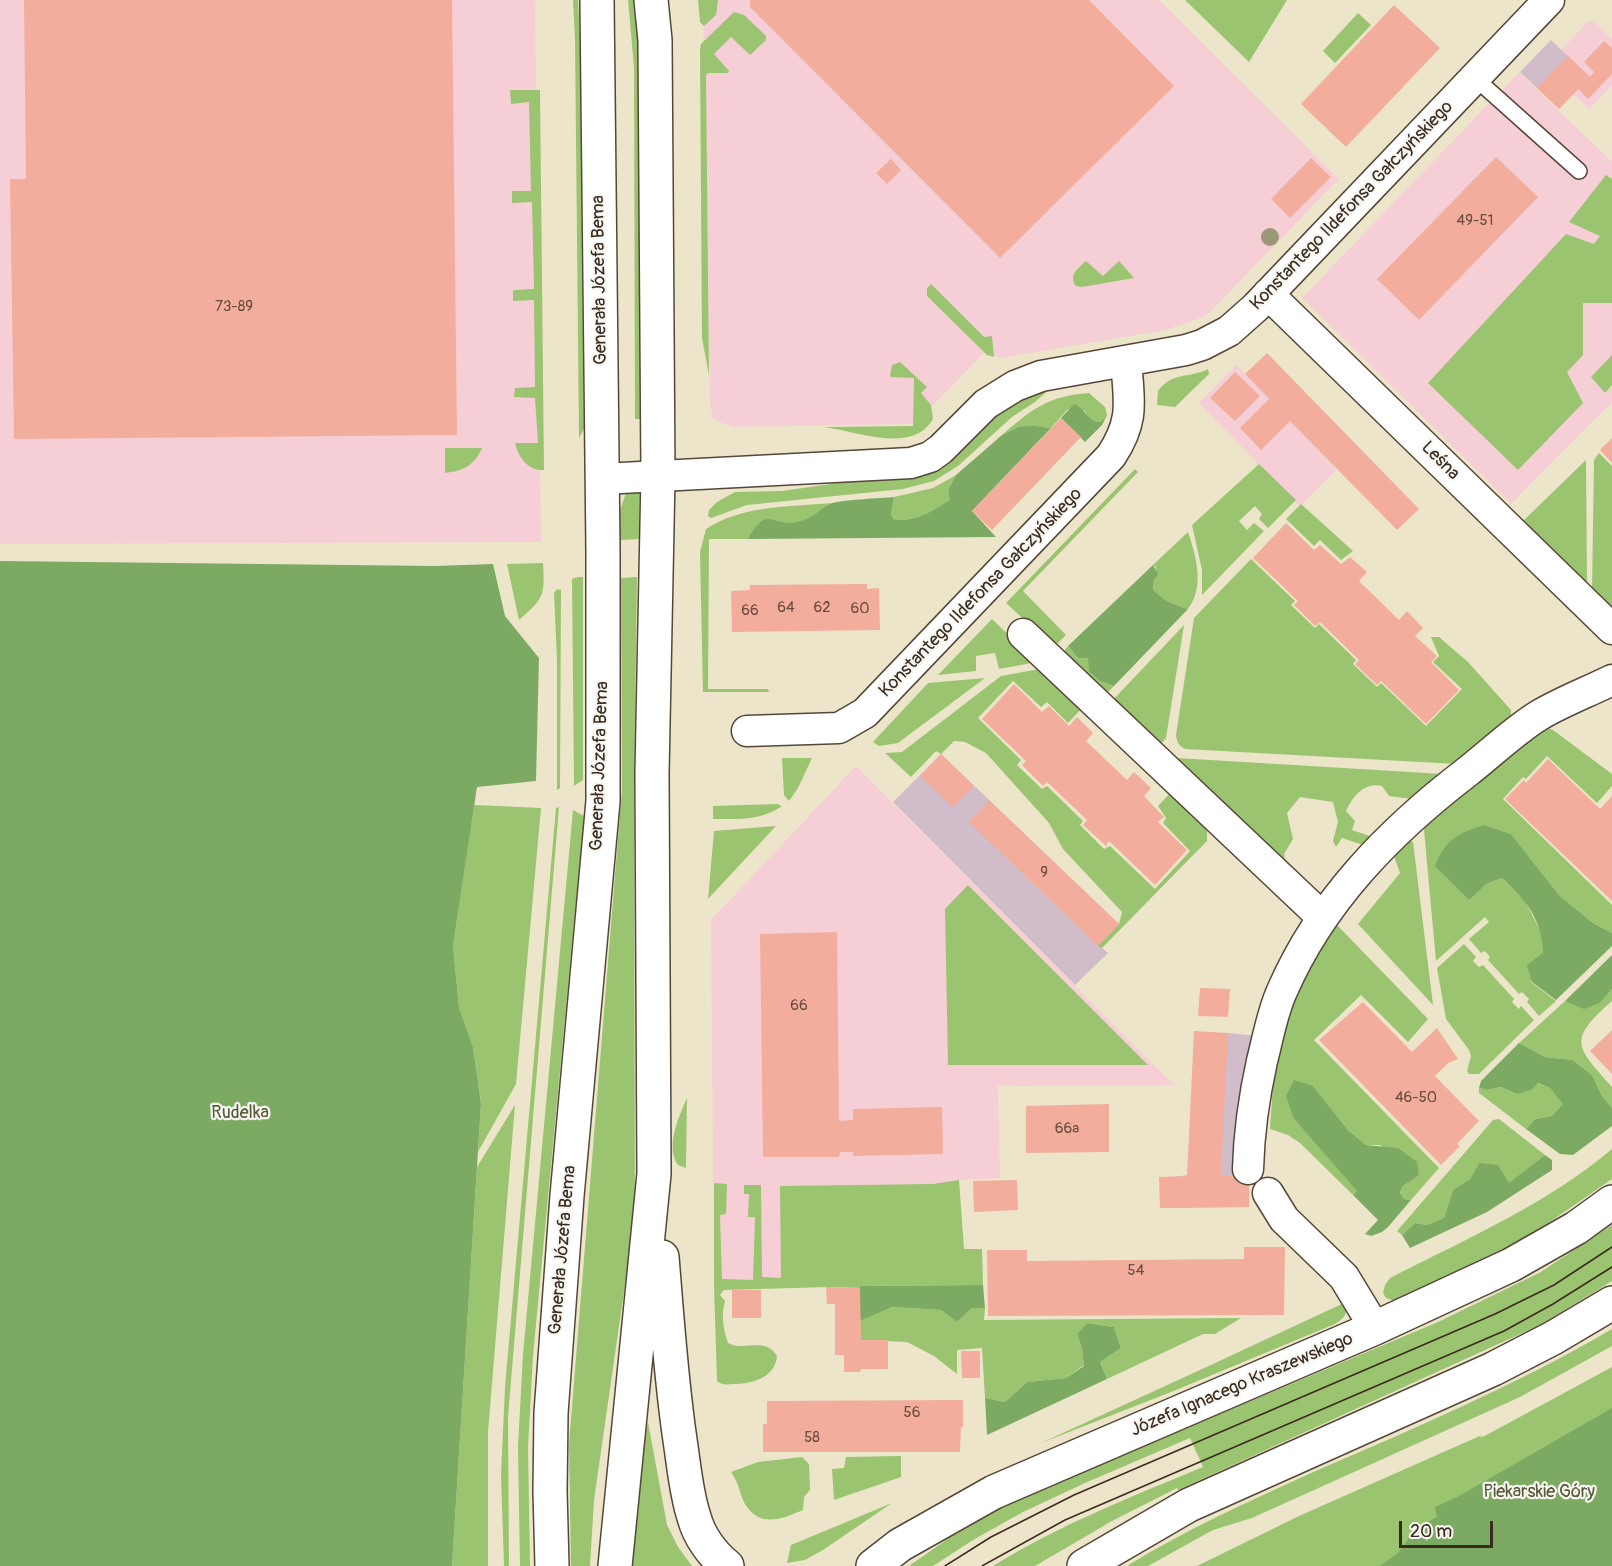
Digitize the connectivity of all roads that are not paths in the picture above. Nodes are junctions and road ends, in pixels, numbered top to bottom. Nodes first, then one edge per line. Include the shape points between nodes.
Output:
1 (597, 0) edge
2 (651, 0) edge
3 (1549, 0) edge
4 (1475, 78) junction
5 (1579, 171) dead end
6 (1268, 294) junction
7 (1126, 361) junction
8 (658, 476) junction
9 (602, 479) junction
10 (1612, 629) edge
11 (1023, 634) dead end
12 (1612, 680) edge
13 (747, 731) dead end
14 (1322, 917) junction
15 (1248, 1169) dead end
16 (654, 1174) junction
17 (1268, 1193) dead end
18 (1612, 1202) edge
19 (1612, 1303) edge
20 (1375, 1328) junction
21 (900, 1545) junction
22 (552, 1566) edge
23 (615, 1566) edge
24 (727, 1566) edge
25 (859, 1566) edge
26 (873, 1566) edge
27 (1083, 1566) edge

1 - 9 main road, Generała Józefa Bema
2 - 8 main road via 655,40
3 - 4 street, Konstantego Ildefonsa Gałczyńskiego
4 - 5 lane
4 - 6 street, Konstantego Ildefonsa Gałczyńskiego
6 - 7 street, Konstantego Ildefonsa Gałczyńskiego via 1213,341
6 - 10 street, Leśna
7 - 8 street, Konstantego Ildefonsa Gałczyńskiego via 1041,376 1015,386 972,416 941,449 910,463
7 - 13 street, Konstantego Ildefonsa Gałczyńskiego via 1129,419 1112,456 865,713 838,728
8 - 9 street, Konstantego Ildefonsa Gałczyńskiego
8 - 16 main road via 652,773
9 - 22 main road, Generała Józefa Bema via 603,801 551,1413
11 - 14 street
12 - 14 street via 1539,716 1415,814 1366,862
14 - 15 street via 1281,993 1254,1096
16 - 23 main road
16 - 24 main road via 673,1393 687,1487 701,1534
17 - 20 street via 1284,1219 1344,1277
18 - 20 main road, Józefa Ignacego Kraszewskiego via 1576,1228 1511,1265
19 - 27 main road via 1493,1369 1189,1505
20 - 21 main road, Józefa Ignacego Kraszewskiego via 994,1492
21 - 25 main road
21 - 26 main road, Józefa Ignacego Kraszewskiego

